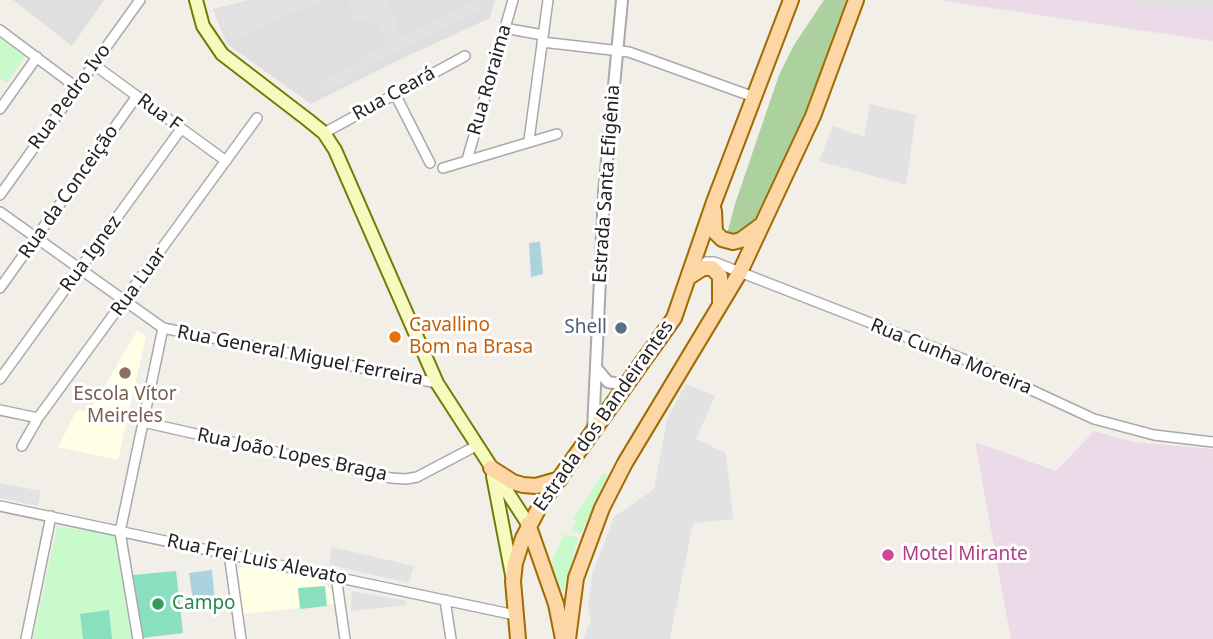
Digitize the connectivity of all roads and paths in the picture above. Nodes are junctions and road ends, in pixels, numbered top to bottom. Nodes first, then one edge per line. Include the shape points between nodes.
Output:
1 (140, 0) edge
2 (196, 0) edge
3 (513, 0) edge
4 (548, 0) edge
5 (622, 0) edge
6 (791, 0) edge
7 (856, 0) edge
8 (504, 28) junction
9 (0, 30) edge
10 (542, 39) junction
11 (617, 51) junction
12 (465, 56) dead end
13 (37, 57) junction
14 (93, 64) junction
15 (76, 87) junction
16 (395, 94) junction
17 (137, 96) junction
18 (754, 97) junction
19 (0, 109) edge
20 (257, 118) dead end
21 (181, 129) junction
22 (324, 133) junction
23 (557, 134) dead end
24 (530, 141) junction
25 (467, 160) junction
26 (226, 161) junction
27 (430, 163) dead end
28 (443, 168) dead end
29 (0, 195) edge
30 (714, 202) junction
31 (0, 212) edge
32 (762, 223) junction
33 (36, 239) junction
34 (79, 270) junction
35 (691, 271) junction
36 (740, 272) junction
37 (0, 288) edge
38 (125, 302) junction
39 (719, 308) junction
40 (163, 328) junction
41 (597, 369) junction
42 (0, 379) edge
43 (628, 382) junction
44 (437, 383) junction
45 (0, 410) edge
46 (38, 418) junction
47 (144, 422) junction
48 (593, 430) junction
49 (1213, 442) edge
50 (22, 446) dead end
51 (476, 446) junction
52 (491, 468) junction
53 (560, 479) junction
54 (0, 506) edge
55 (51, 516) junction
56 (528, 524) junction
57 (120, 532) junction
58 (229, 554) junction
59 (336, 576) junction
60 (513, 581) junction
61 (445, 600) junction
62 (515, 615) junction
63 (26, 639) edge
64 (138, 639) edge
65 (241, 639) edge
66 (345, 639) edge
67 (450, 639) edge
68 (518, 639) edge
69 (563, 639) edge
70 (568, 639) edge

1 - 14 street, Rua Pedro Ivo
2 - 22 main road via 203,26 222,54
3 - 8 street, Rua Roraima
4 - 10 street
5 - 11 street, Estrada Santa Efigênia
6 - 18 main road, Estrada dos Bandeirantes
7 - 32 main road, Estrada dos Bandeirantes via 813,116
8 - 10 street
8 - 25 street, Rua Roraima
9 - 13 street
10 - 11 street
10 - 24 street
11 - 18 street
11 - 41 street, Estrada Santa Efigênia via 604,193
12 - 16 street, Rua Ceará
13 - 15 street
13 - 19 street
14 - 15 street, Rua Pedro Ivo
14 - 17 street, Rua F
15 - 29 street, Rua Pedro Ivo
16 - 22 street, Rua Ceará
16 - 27 street
17 - 21 street, Rua F
17 - 33 street, Rua da Conceição
18 - 30 main road, Estrada dos Bandeirantes
20 - 26 street, Rua Luar
21 - 26 street, Rua F
21 - 34 street, Rua Ignez
22 - 44 main road
23 - 24 street
24 - 25 street
25 - 28 street
26 - 38 street, Rua Luar
30 - 32 main road via 715,232 722,239 741,240
30 - 35 main road, Estrada dos Bandeirantes
31 - 33 street
32 - 36 main road, Estrada dos Bandeirantes
33 - 34 street
33 - 37 street, Rua da Conceição
34 - 38 street
34 - 42 street, Rua Ignez
35 - 36 street, Rua Cunha Moreira via 714,262
35 - 39 main road via 712,268 720,276
35 - 43 main road, Estrada dos Bandeirantes via 674,318
36 - 39 main road, Estrada dos Bandeirantes
36 - 49 street, Rua Cunha Moreira via 971,362 1094,419 1154,435
38 - 40 street
38 - 46 street, Rua Luar
39 - 70 main road, Estrada dos Bandeirantes via 602,508 576,578
40 - 44 street, Rua General Miguel Ferreira
40 - 47 street
41 - 43 street via 608,382
41 - 48 street, Estrada Santa Efigênia
43 - 48 main road, Estrada dos Bandeirantes
44 - 51 main road
45 - 46 street
46 - 50 street, Rua Luar
47 - 51 street, Rua João Lopes Braga via 406,479
47 - 57 street
48 - 53 main road, Estrada dos Bandeirantes
51 - 52 main road
52 - 53 main road via 523,485
52 - 56 main road
52 - 60 main road
53 - 56 main road, Estrada dos Bandeirantes
54 - 55 street, Rua Frei Luis Alevato
55 - 57 street, Rua Frei Luis Alevato
55 - 63 street
56 - 60 main road, Estrada dos Bandeirantes
56 - 69 main road
57 - 58 street, Rua Frei Luis Alevato
57 - 64 street
58 - 59 street, Rua Frei Luis Alevato
58 - 65 street
59 - 61 street, Rua Frei Luis Alevato
59 - 66 street
60 - 62 main road, Estrada dos Bandeirantes
61 - 62 street, Rua Frei Luis Alevato
61 - 67 street
62 - 68 main road, Estrada dos Bandeirantes

